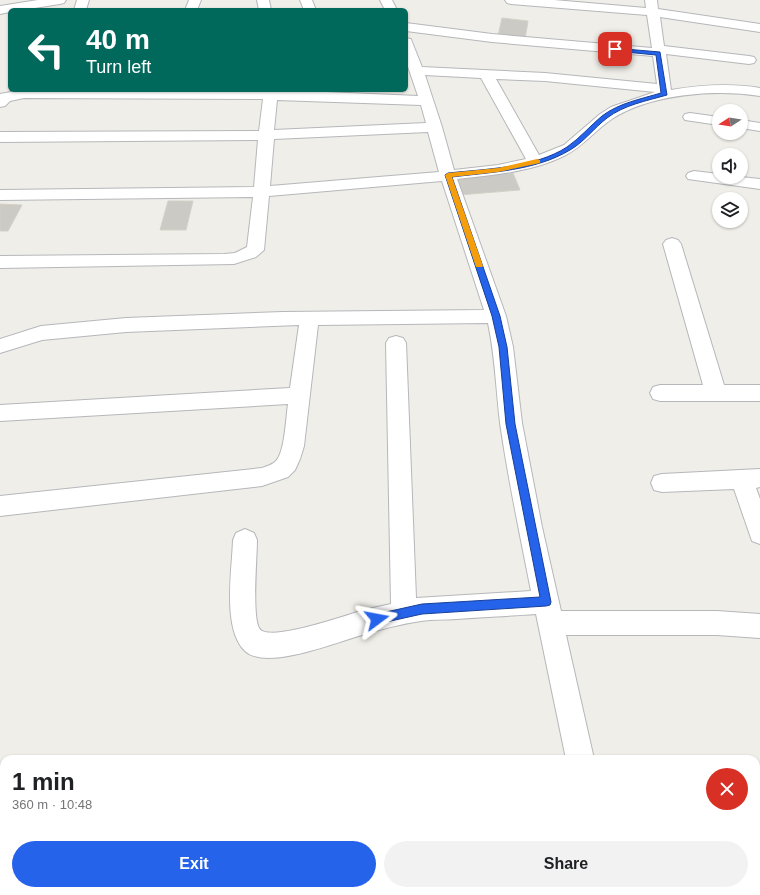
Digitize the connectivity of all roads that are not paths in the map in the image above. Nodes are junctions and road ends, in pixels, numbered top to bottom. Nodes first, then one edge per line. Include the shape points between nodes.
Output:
1 (60, 0) edge
2 (511, 0) edge
3 (652, 6) edge
4 (12, 8) edge
5 (408, 27) edge
6 (408, 50) edge
7 (658, 51) junction
8 (753, 59) edge
9 (417, 71) junction
10 (486, 74) junction
11 (408, 84) edge
12 (422, 86) junction
13 (664, 91) junction
14 (27, 92) edge
15 (271, 93) edge
16 (427, 101) junction
17 (0, 103) edge
18 (690, 117) dead end
19 (712, 120) edge
20 (748, 125) edge
21 (435, 127) junction
22 (760, 127) edge
23 (267, 135) junction
24 (0, 138) edge
25 (535, 162) junction
26 (448, 175) junction
27 (694, 176) dead end
28 (760, 184) edge
29 (262, 192) junction
30 (0, 195) edge
31 (672, 244) dead end
32 (0, 262) edge
33 (496, 316) junction
34 (309, 319) junction
35 (396, 343) dead end
36 (1, 347) edge
37 (660, 393) dead end
38 (716, 393) junction
39 (760, 393) edge
40 (300, 395) junction
41 (0, 413) edge
42 (751, 478) edge
43 (662, 483) dead end
44 (0, 506) edge
45 (760, 534) edge
46 (245, 540) dead end
47 (548, 612) junction
48 (404, 613) junction
49 (760, 626) edge
50 (579, 755) edge

1 - 4 street
2 - 3 street
3 - 7 street
3 - 8 street
5 - 7 street via 492,38
6 - 9 street
7 - 8 street
7 - 13 street
8 - 13 street via 698,90
9 - 10 street
9 - 12 street
10 - 13 street via 545,77
10 - 25 street
11 - 12 street
12 - 16 street
13 - 25 street via 616,110 569,148
14 - 15 street
14 - 17 street via 5,97
15 - 16 street
15 - 23 street
16 - 21 street
18 - 19 street
20 - 22 street
21 - 23 street
21 - 26 street
23 - 24 street
23 - 29 street
25 - 26 street via 498,170
26 - 29 street
26 - 33 street
27 - 28 street
29 - 30 street
29 - 32 street via 255,250 235,260
31 - 38 street
33 - 34 street
33 - 47 street via 503,347 511,424
34 - 36 street via 126,326 41,333
34 - 40 street
35 - 48 street
37 - 38 street
38 - 39 street
40 - 41 street
40 - 44 street via 288,464 276,474
42 - 43 street
42 - 45 street
46 - 48 street via 243,609 247,634 256,644 269,646 295,642
47 - 48 street via 422,609
47 - 49 street
47 - 50 street

